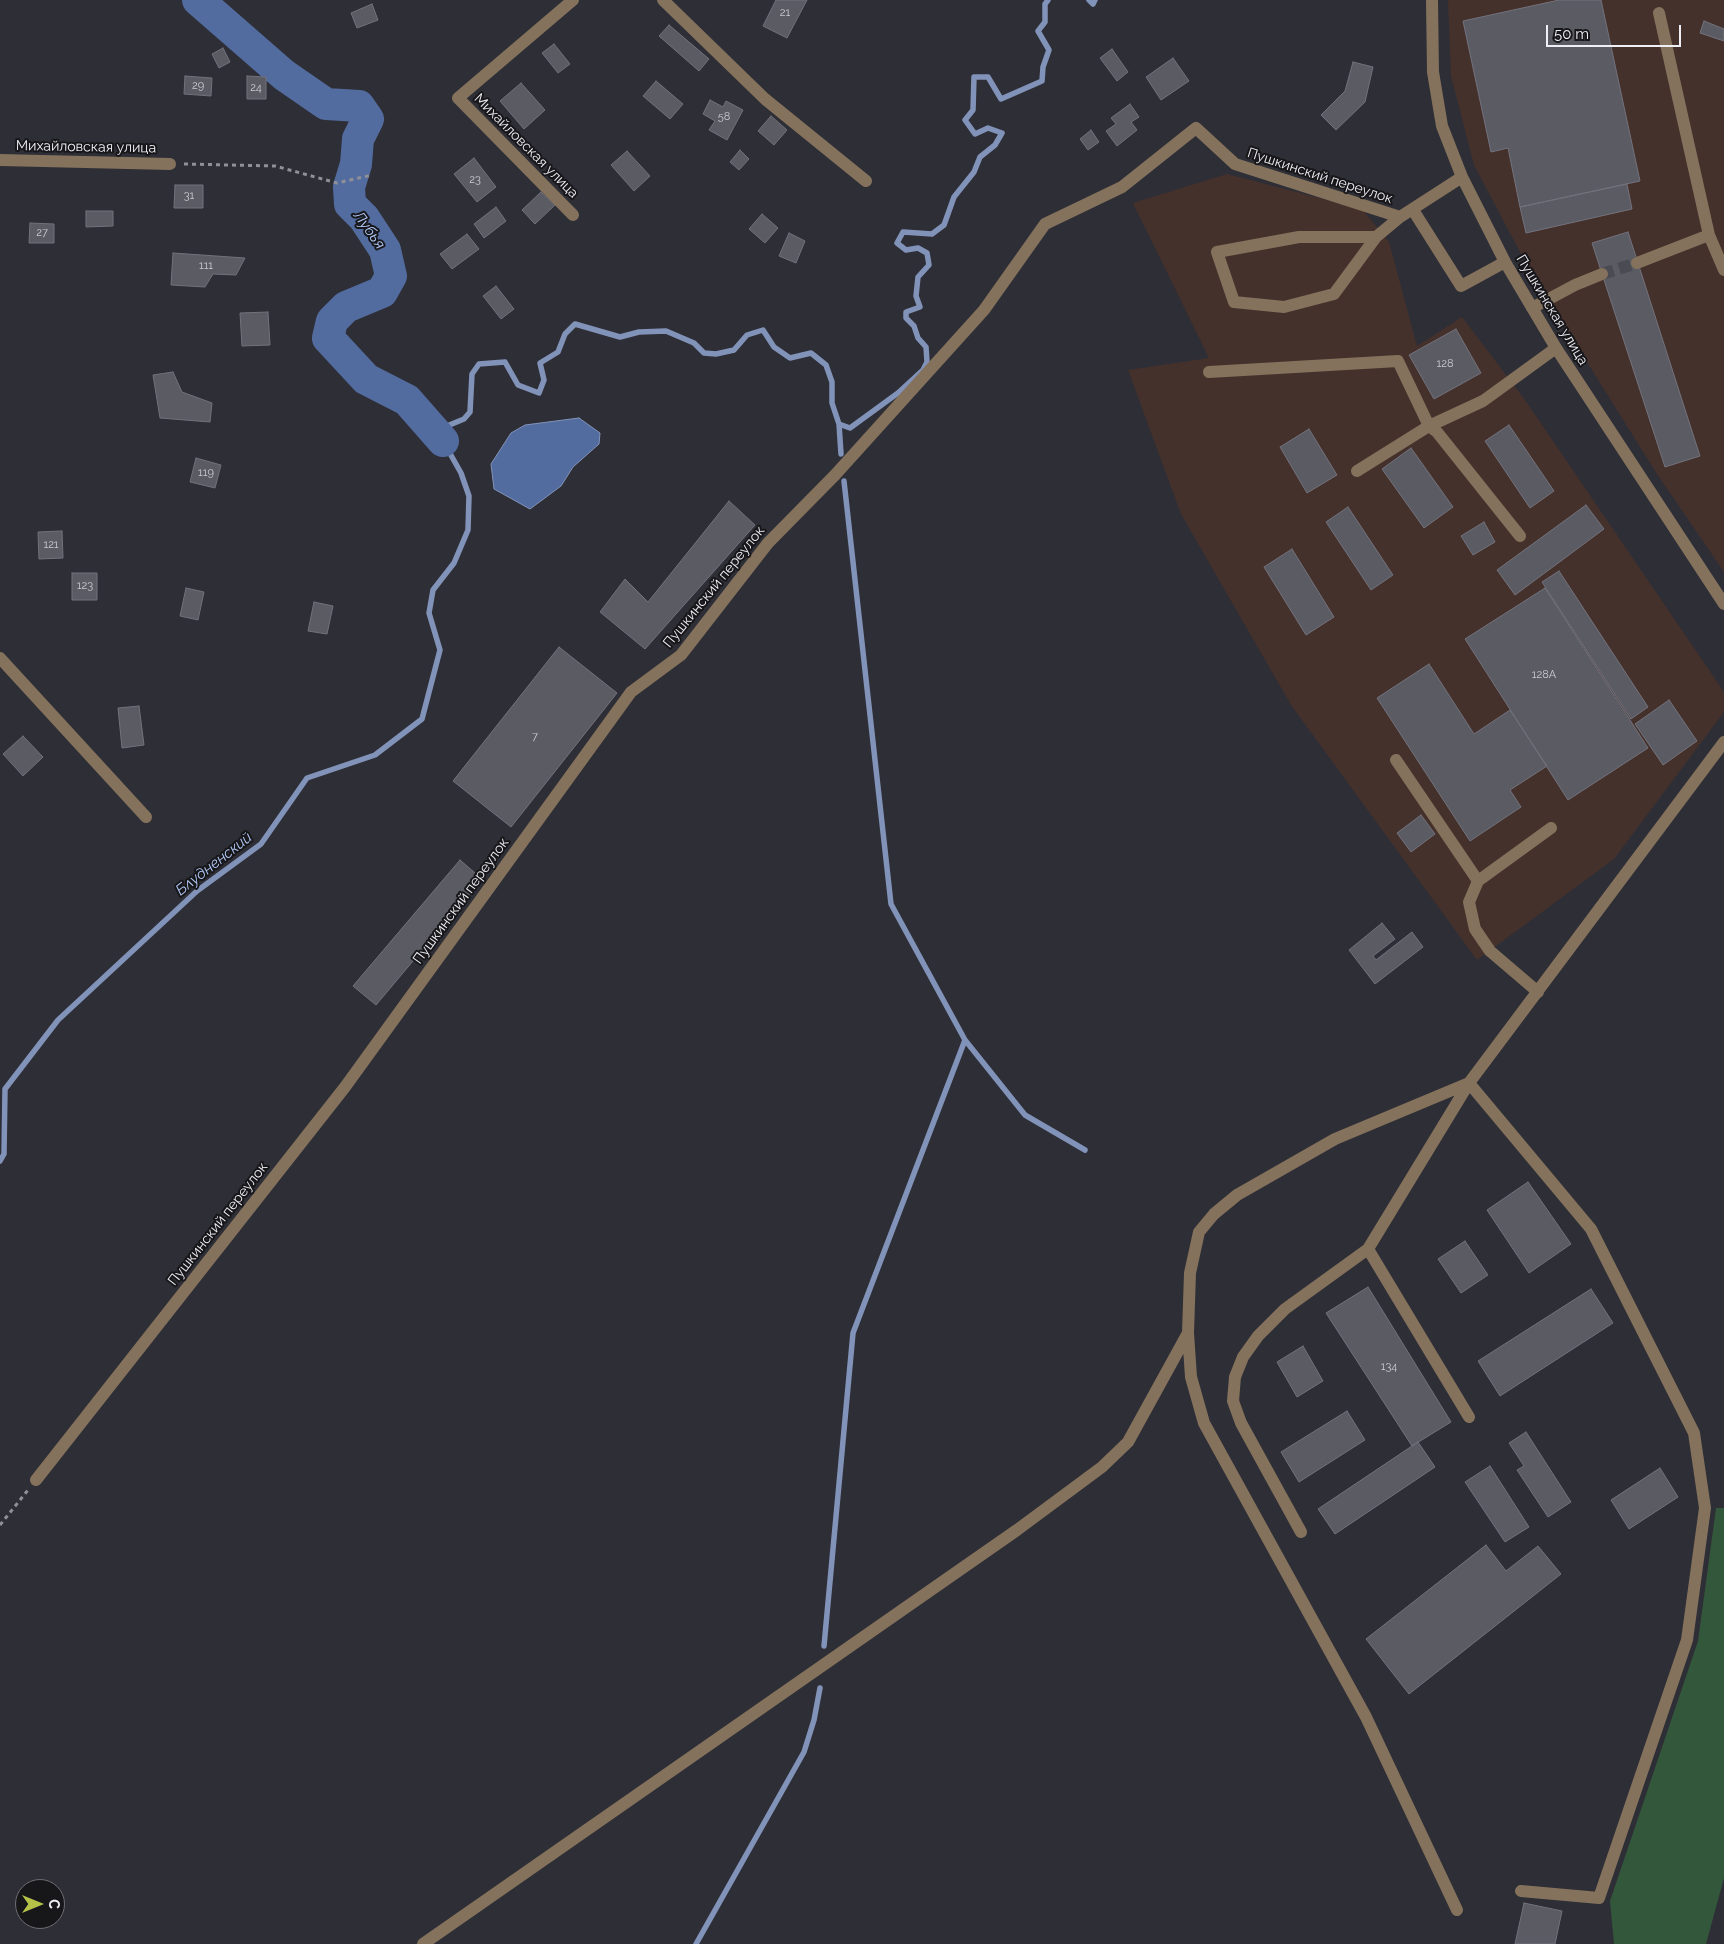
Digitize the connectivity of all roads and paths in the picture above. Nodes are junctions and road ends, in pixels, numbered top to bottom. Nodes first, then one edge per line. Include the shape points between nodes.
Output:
1 (572, 0) edge
2 (663, 0) edge
3 (1432, 0) edge
4 (1659, 13) dead end
5 (0, 160) edge
6 (170, 164) joint
7 (372, 176) dead end
8 (1462, 177) junction
9 (866, 181) dead end
10 (1413, 210) junction
11 (573, 216) dead end
12 (1400, 217) junction
13 (1709, 235) junction
14 (1376, 237) junction
15 (1505, 262) junction
16 (1638, 262) tunnel mouth
17 (1724, 270) edge
18 (1602, 274) tunnel mouth
19 (1532, 308) junction
20 (1556, 348) junction
21 (1209, 372) dead end
22 (1429, 426) junction
23 (1357, 471) dead end
24 (1520, 536) dead end
25 (1724, 604) edge
26 (0, 658) edge
27 (1724, 742) edge
28 (1396, 760) dead end
29 (146, 817) dead end
30 (1551, 828) dead end
31 (1478, 881) junction
32 (1538, 992) junction
33 (1469, 1083) junction
34 (1368, 1248) junction
35 (1188, 1333) junction
36 (1469, 1417) dead end
37 (36, 1480) joint
38 (0, 1525) edge
39 (1301, 1532) dead end
40 (1521, 1891) dead end
41 (1458, 1910) dead end
42 (423, 1944) edge

1 - 11 street, Михайловская улица via 458,98
2 - 9 street via 765,99
3 - 8 street, Пушкинская улица via 1433,72 1442,126
4 - 13 street
5 - 6 street, Михайловская улица
6 - 7 path via 275,166 337,183
8 - 10 street, Пушкинский переулок
8 - 15 street, Пушкинская улица
10 - 12 street, Пушкинский переулок
10 - 15 street via 1461,286
12 - 14 street
12 - 37 street, Пушкинский переулок via 1235,164 1196,128 1122,188 1045,224 984,310 835,475 768,543 681,655 631,692 345,1087
13 - 16 street
13 - 17 street
14 - 14 street via 1334,294 1284,307 1234,302 1217,252 1299,236
15 - 19 street, Пушкинская улица
18 - 19 street
19 - 20 street, Пушкинская улица
20 - 22 street via 1483,401
20 - 25 street, Пушкинская улица
21 - 22 street via 1398,361
22 - 23 street
22 - 24 street
26 - 29 street
27 - 32 street
28 - 31 street
30 - 31 street
31 - 32 street via 1469,902 1475,929 1490,951
32 - 33 street
33 - 34 street
33 - 35 street via 1335,1139 1238,1195 1214,1214 1199,1232 1190,1273
33 - 40 street via 1591,1229 1694,1433 1705,1508 1687,1640 1599,1898
34 - 36 street
34 - 39 street via 1285,1308 1258,1336 1235,1377 1233,1401 1241,1423
35 - 41 street via 1192,1377 1204,1423 1366,1716
35 - 42 street via 1128,1442 1102,1467 1018,1530
37 - 38 path

